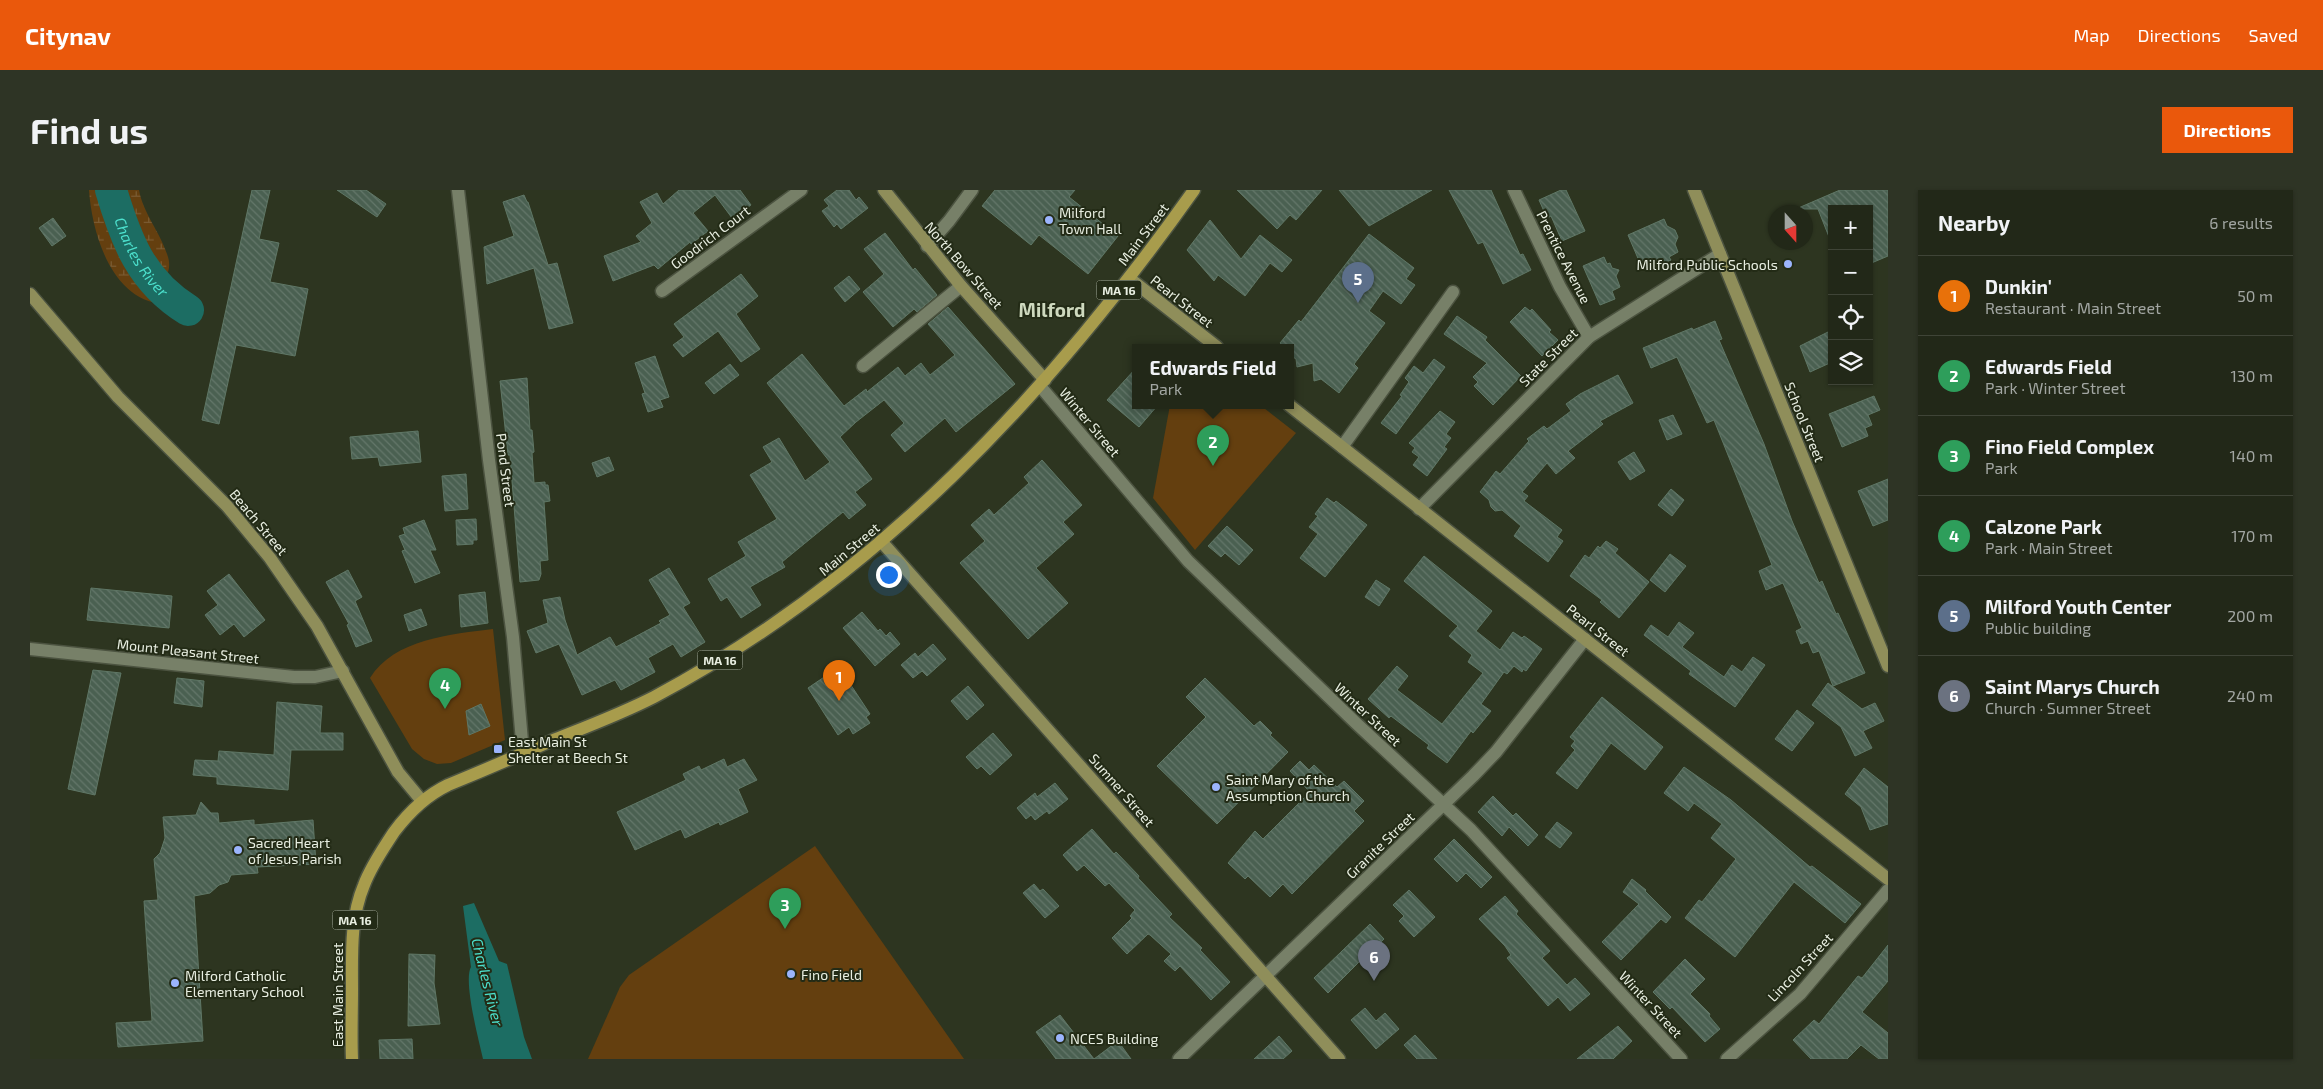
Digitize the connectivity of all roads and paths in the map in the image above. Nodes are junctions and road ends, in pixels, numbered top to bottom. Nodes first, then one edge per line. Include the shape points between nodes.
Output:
1 (458, 190) edge
2 (801, 190) edge
3 (884, 190) edge
4 (972, 190) edge
5 (1514, 190) edge
6 (1694, 190) edge
7 (1189, 192) edge
8 (927, 246) junction
9 (1720, 254) junction
10 (1129, 278) junction
11 (960, 286) junction
12 (662, 291) dead end
13 (1454, 292) dead end
14 (30, 294) edge
15 (1589, 337) junction
16 (1213, 344) edge
17 (862, 366) dead end
18 (1043, 383) junction
19 (1294, 409) edge
20 (1342, 447) junction
21 (1419, 509) junction
22 (881, 542) junction
23 (1585, 639) junction
24 (30, 649) edge
25 (1888, 666) edge
26 (343, 671) junction
27 (523, 753) junction
28 (422, 801) junction
29 (1444, 804) junction
30 (1888, 879) edge
31 (1888, 890) edge
32 (1266, 976) junction
33 (352, 1059) edge
34 (1179, 1059) edge
35 (1340, 1059) edge
36 (1681, 1059) edge
37 (1727, 1059) edge

1 - 27 street, Pond Street via 513,636
2 - 12 street, Goodrich Court
3 - 8 main road, North Bow Street
4 - 8 street
5 - 15 street, Prentice Avenue via 1560,287
6 - 9 main road, School Street
7 - 10 main road, Main Street / MA 16
8 - 11 main road, North Bow Street
9 - 15 street, State Street
9 - 25 main road, School Street
10 - 16 main road, Pearl Street
10 - 18 main road, Main Street / MA 16
11 - 17 street
11 - 18 main road, North Bow Street
13 - 20 street
14 - 26 main road, Beach Street via 118,397 201,478 249,531 290,586
15 - 21 street, State Street
18 - 22 main road, Main Street / MA 16 via 960,468
18 - 29 street, Winter Street via 1200,574
19 - 20 main road, Pearl Street
20 - 21 main road, Pearl Street
21 - 23 main road, Pearl Street
22 - 27 main road, Main Street / MA 16 via 809,600 718,661 639,705
22 - 32 main road, Sumner Street
23 - 29 street, Granite Street via 1496,752
23 - 30 main road, Pearl Street
24 - 26 street, Mount Pleasant Street via 294,677 315,677
26 - 28 main road, Beach Street via 398,772
27 - 28 main road, Main Street / MA 16 via 448,784
28 - 33 main road, East Main Street / MA 16 via 389,840 361,892 353,932
29 - 32 street, Granite Street
29 - 36 street, Winter Street
31 - 37 street, Lincoln Street via 1800,994
32 - 34 street, Granite Street
32 - 35 main road, Sumner Street

